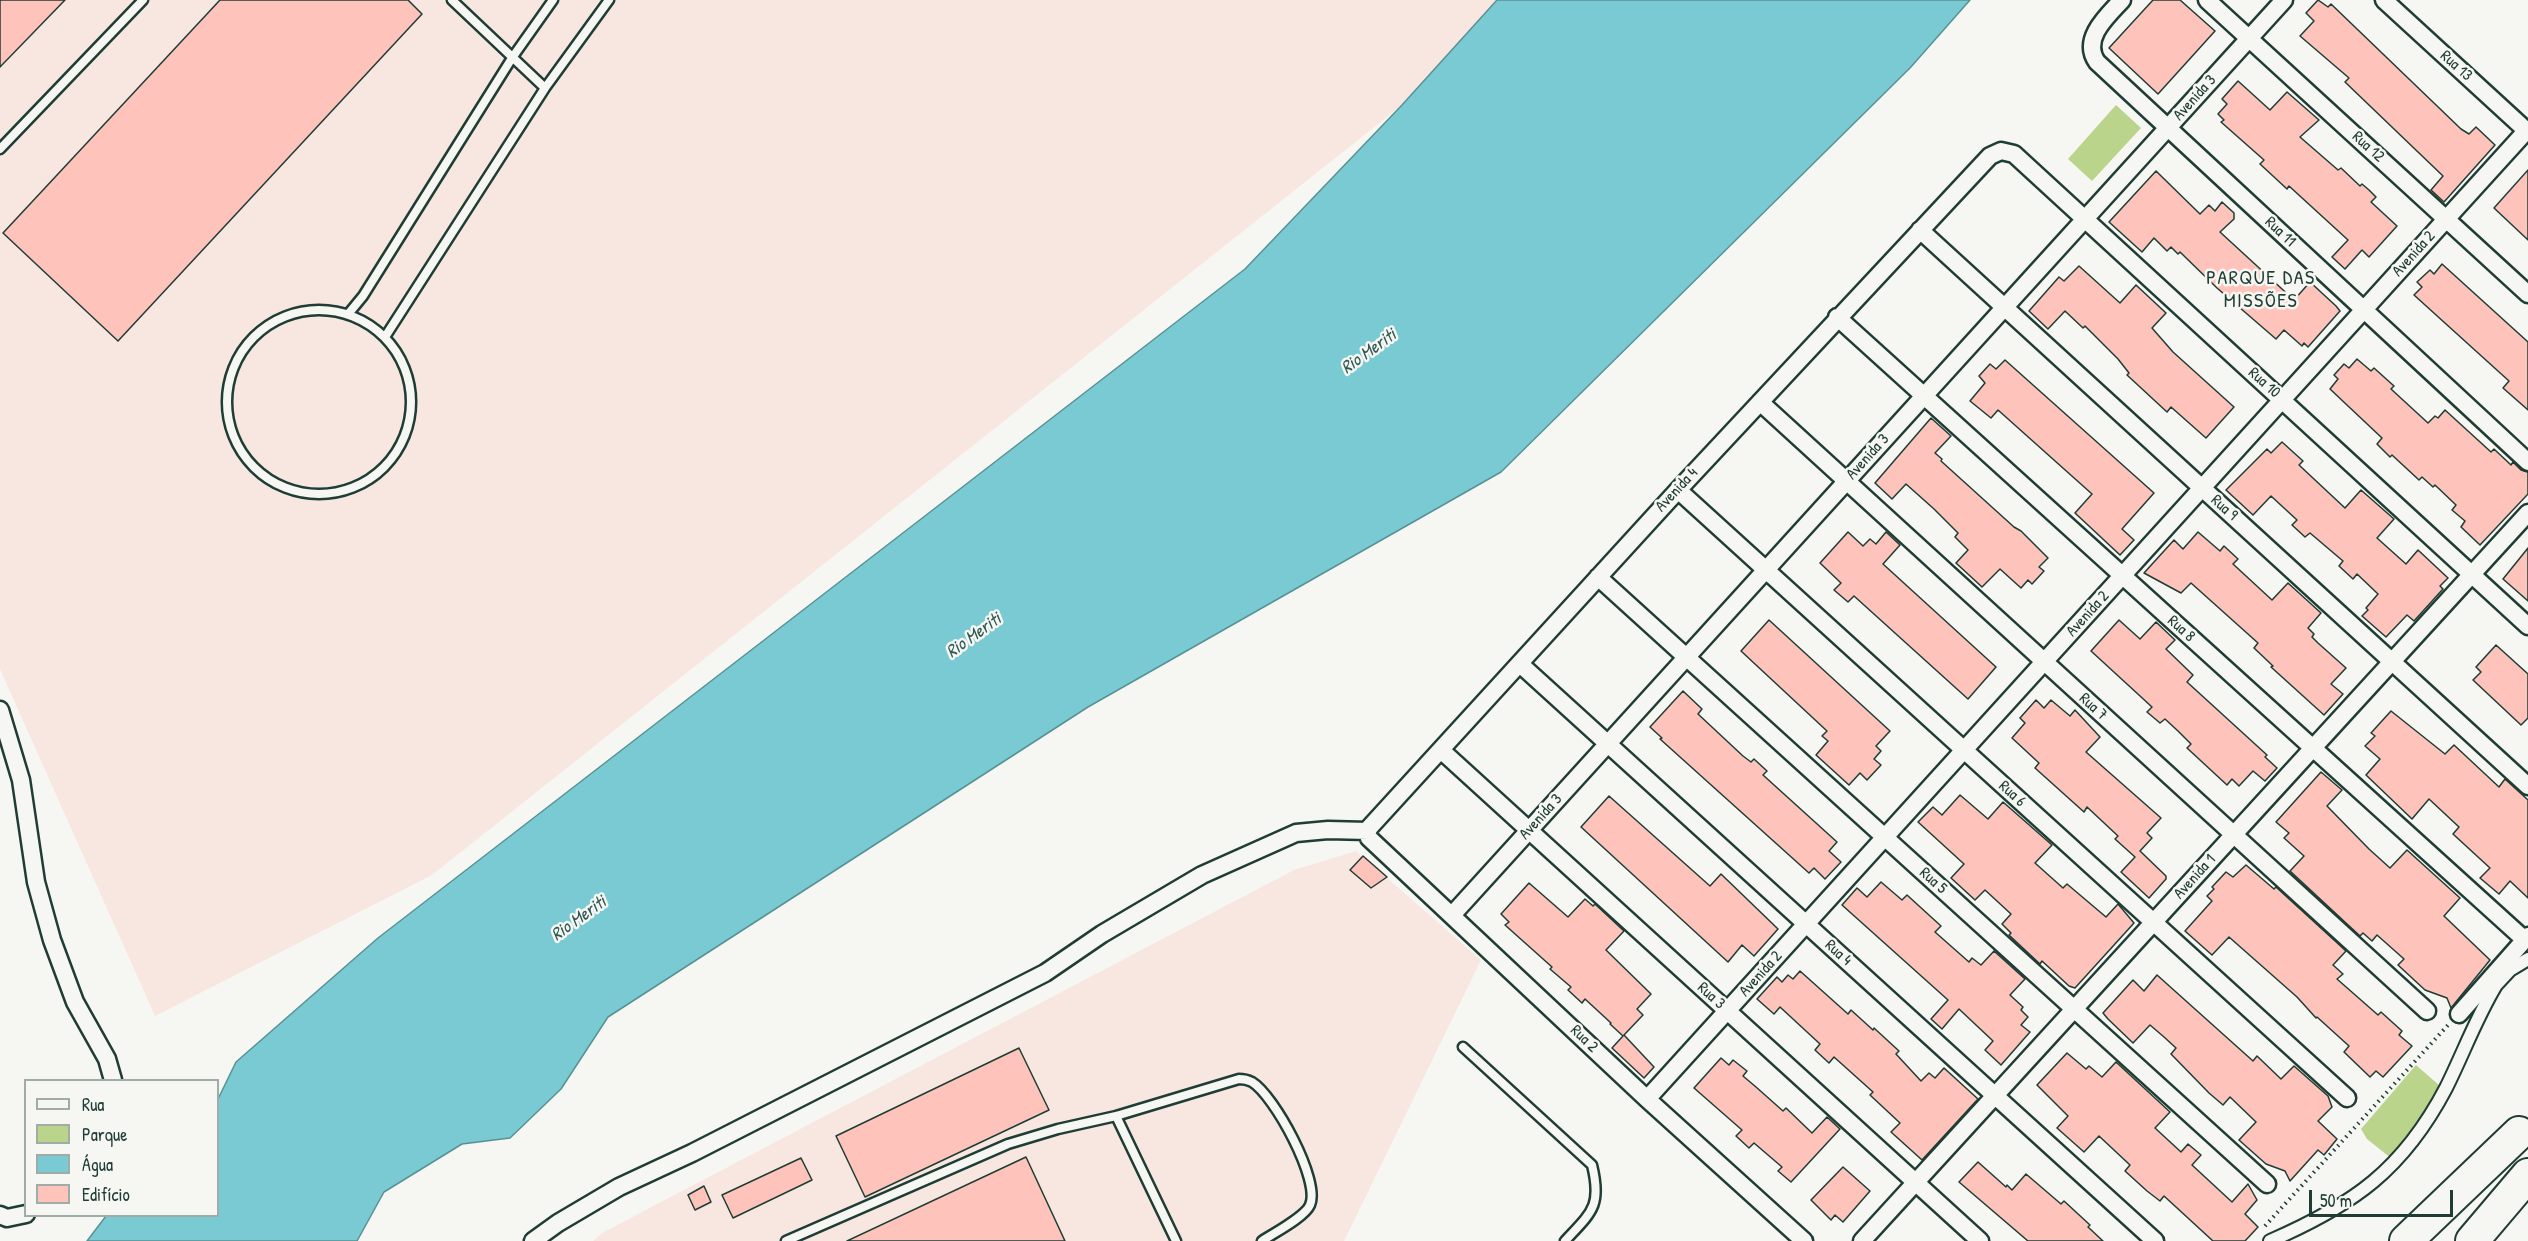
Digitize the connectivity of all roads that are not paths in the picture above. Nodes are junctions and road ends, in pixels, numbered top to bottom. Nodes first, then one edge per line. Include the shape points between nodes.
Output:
1 (143, 0) edge
2 (452, 0) edge
3 (553, 0) edge
4 (609, 0) edge
5 (2122, 0) edge
6 (2207, 0) edge
7 (2284, 0) edge
8 (2384, 0) edge
9 (2249, 38) junction
10 (512, 58) junction
11 (545, 88) junction
12 (2168, 128) junction
13 (2527, 130) edge
14 (0, 149) edge
15 (1994, 153) joint
16 (2446, 219) junction
17 (2084, 220) junction
18 (1920, 230) junction
19 (2528, 294) edge
20 (2004, 307) junction
21 (2364, 309) junction
22 (349, 313) junction
23 (1837, 317) junction
24 (385, 337) junction
25 (1924, 396) junction
26 (2282, 399) junction
27 (1760, 402) junction
28 (2528, 462) edge
29 (1847, 481) junction
30 (2202, 488) junction
31 (1678, 490) junction
32 (2528, 513) edge
33 (1766, 570) junction
34 (2472, 575) junction
35 (2122, 576) junction
36 (1598, 577) junction
37 (2528, 626) edge
38 (1687, 657) junction
39 (2044, 662) junction
40 (2392, 662) junction
41 (1520, 664) junction
42 (0, 710) edge
43 (1608, 744) junction
44 (2313, 748) junction
45 (1964, 750) junction
46 (1442, 751) junction
47 (2528, 786) edge
48 (1529, 830) junction
49 (1368, 832) junction
50 (2234, 835) junction
51 (1885, 837) junction
52 (1453, 914) junction
53 (2154, 922) junction
54 (1806, 924) junction
55 (2526, 938) edge
56 (2528, 959) edge
57 (2074, 1009) junction
58 (1727, 1011) junction
59 (2427, 1011) dead end
60 (2459, 1014) road end
61 (1463, 1047) dead end
62 (112, 1079) edge
63 (1995, 1096) junction
64 (2347, 1098) dead end
65 (1647, 1099) junction
66 (1116, 1116) junction
67 (2524, 1127) edge
68 (2528, 1175) edge
69 (1915, 1183) junction
70 (2268, 1184) dead end
71 (2528, 1198) edge
72 (24, 1214) edge
73 (0, 1215) edge
74 (533, 1241) edge
75 (786, 1241) edge
76 (1176, 1241) edge
77 (1262, 1241) edge
78 (1565, 1241) edge
79 (1804, 1241) edge
80 (1862, 1241) edge
81 (1980, 1241) edge
82 (2155, 1241) edge
83 (2270, 1241) edge
84 (2406, 1241) edge
85 (2428, 1241) edge
86 (2472, 1241) edge
87 (2501, 1241) edge

1 - 14 lane
2 - 10 lane
3 - 10 lane
4 - 11 lane
5 - 12 street, Rua 11 via 2097,29 2092,54
6 - 9 street, Rua 12
7 - 9 street, Avenida 3
8 - 13 street, Rua 13
9 - 12 street, Avenida 3
9 - 16 street, Rua 12
10 - 11 lane
10 - 22 lane
11 - 24 lane
12 - 17 street, Avenida 3
12 - 21 street, Rua 11
13 - 16 street, Avenida 2
15 - 17 street, Rua 10 via 2014,154
15 - 18 street, Avenida 4
16 - 19 street, Rua 12
16 - 21 street, Avenida 2
17 - 20 street, Avenida 3
17 - 26 street, Rua 10
18 - 20 street, Rua 9
18 - 23 street, Avenida 4
20 - 25 street, Avenida 3
20 - 30 street, Rua 9
21 - 26 street, Avenida 2
21 - 28 street, Rua 11
22 - 24 lane via 376,327
22 - 24 lane via 320,308 291,313 273,322 244,348 230,374 226,404 231,433 245,459 267,479 296,492 328,495 358,486 385,468 403,442 412,411 410,379 397,350
23 - 25 street, Rua 8
23 - 27 street, Avenida 4
25 - 29 street, Avenida 3
25 - 35 street, Rua 8
26 - 30 street, Avenida 2
26 - 34 street, Rua 10
27 - 29 street, Rua 7
27 - 31 street, Avenida 4
29 - 33 street, Avenida 3
29 - 39 street, Rua 7
30 - 35 street, Avenida 2
30 - 40 street, Rua 9
31 - 33 street, Rua 6
31 - 36 street, Avenida 4
32 - 34 street, Avenida 1
33 - 38 street, Avenida 3
33 - 45 street, Rua 6
34 - 37 street, Rua 10
34 - 40 street, Avenida 1
35 - 39 street, Avenida 2
35 - 44 street, Rua 8
36 - 38 street, Rua 5
36 - 41 street, Avenida 4
38 - 43 street, Avenida 3
38 - 51 street, Rua 5
39 - 45 street, Avenida 2
39 - 50 street, Rua 7
40 - 44 street, Avenida 1
40 - 47 street, Rua 9
41 - 43 street, Rua 4
41 - 46 street, Avenida 4
42 - 62 street via 21,780 36,882 52,940 75,1002 107,1059
43 - 48 street, Avenida 3
43 - 54 street, Rua 4
44 - 50 street, Avenida 1
44 - 55 street, Rua 8
45 - 51 street, Avenida 2
45 - 53 street, Rua 6
46 - 48 street, Rua 3
46 - 49 street, Avenida 4
48 - 52 street, Avenida 3
48 - 58 street, Rua 3
49 - 52 street, Rua 2 via 1369,838
49 - 74 street via 1296,833 1202,875 1045,973 619,1187
50 - 53 street, Avenida 1
50 - 59 street, Rua 7
51 - 54 street, Avenida 2
51 - 57 street, Rua 5
52 - 65 street, Rua 2
53 - 57 street, Avenida 1
53 - 64 street, Rua 6
54 - 58 street, Avenida 2
54 - 63 street, Rua 4
55 - 60 street
56 - 83 street via 2510,970 2496,986 2434,1109 2389,1170 2330,1213
57 - 63 street, Avenida 1
57 - 70 street, Rua 5
58 - 65 street, Avenida 2
58 - 69 street, Rua 3
61 - 78 lane via 1592,1165 1596,1203
63 - 69 street, Avenida 1
63 - 82 street, Rua 4
65 - 79 street, Rua 2
66 - 75 lane via 1008,1144
66 - 76 lane
66 - 77 lane via 1239,1079 1257,1085 1290,1131 1303,1158 1312,1197 1305,1212
67 - 84 highway
67 - 85 highway
68 - 86 highway
69 - 80 street, Avenida 1
69 - 81 street, Rua 3
71 - 87 highway
72 - 73 street via 7,1218

